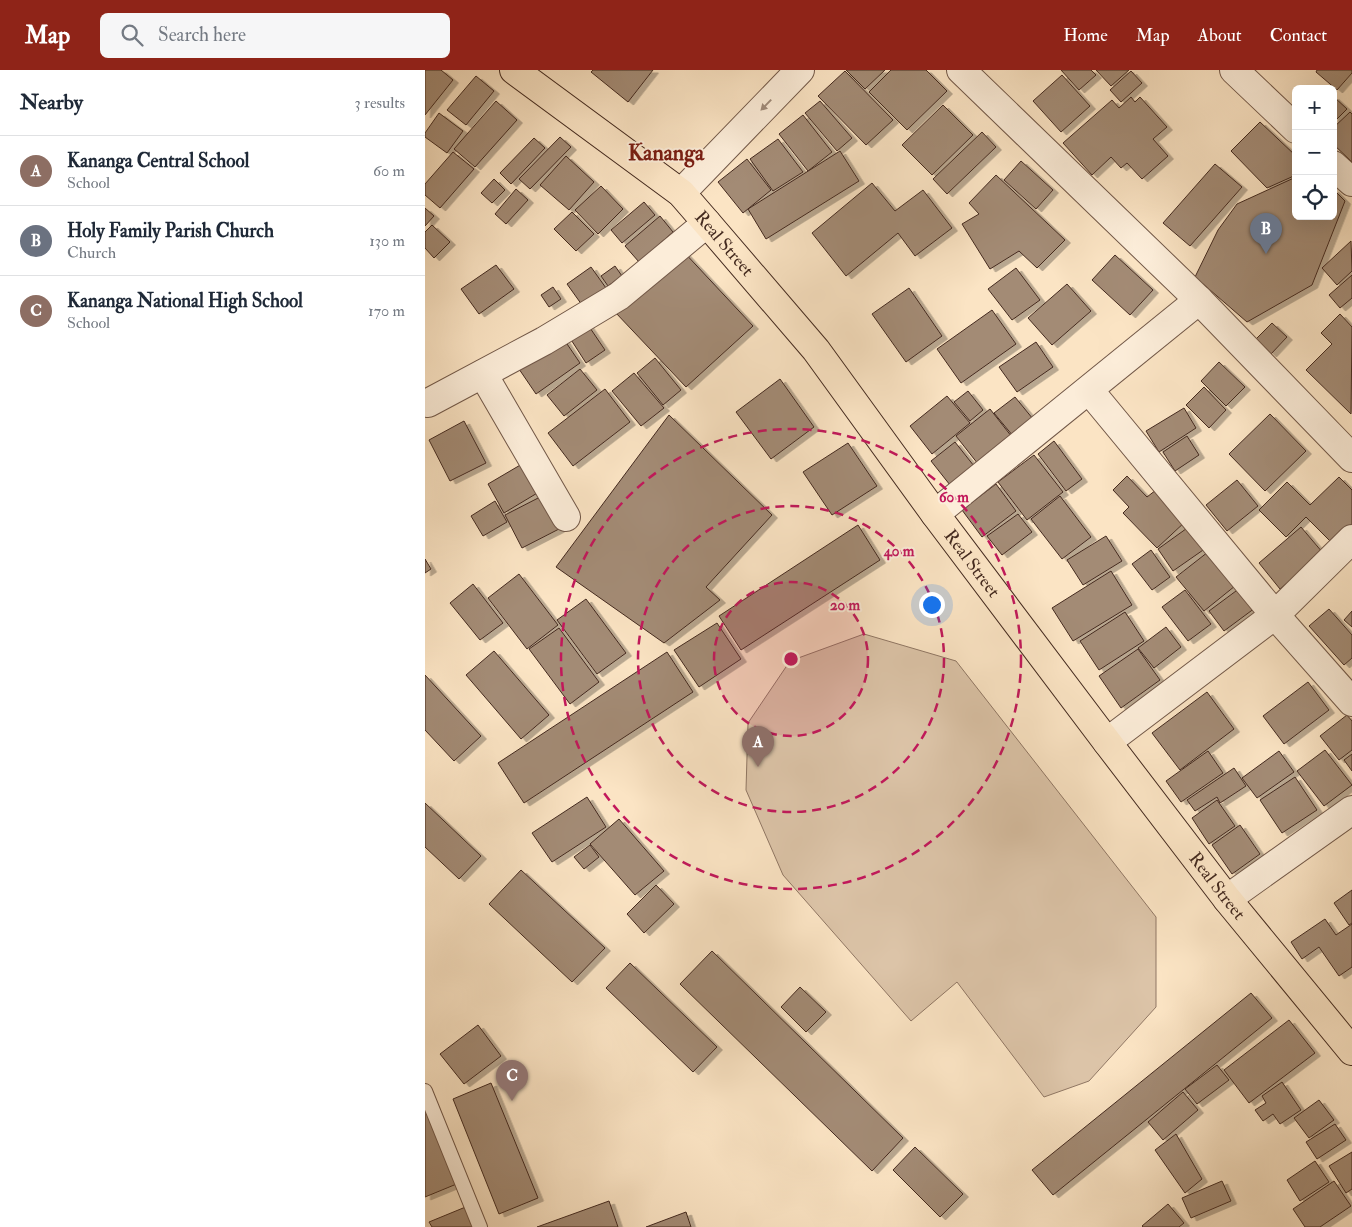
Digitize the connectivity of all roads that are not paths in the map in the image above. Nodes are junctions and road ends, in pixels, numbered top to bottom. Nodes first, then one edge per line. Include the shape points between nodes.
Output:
1 (514, 70) edge
2 (800, 70) edge
3 (961, 70) edge
4 (1234, 70) edge
5 (1292, 125) edge
6 (1337, 168) edge
7 (1352, 182) edge
8 (681, 193) junction
9 (707, 223) junction
10 (1199, 300) junction
11 (483, 374) junction
12 (1089, 390) junction
13 (428, 403) dead end
14 (1352, 458) edge
15 (935, 514) junction
16 (566, 516) dead end
17 (1352, 540) edge
18 (1275, 615) junction
19 (1352, 702) edge
20 (1107, 742) junction
21 (1352, 810) edge
22 (1227, 899) junction
23 (1352, 1051) edge
24 (425, 1091) edge
25 (480, 1227) edge

1 - 8 highway, Real Street
2 -> 8 street
3 - 10 street
4 - 5 street
6 - 7 street
8 - 9 highway, Real Street
9 - 11 street via 619,296
9 - 15 highway, Real Street via 816,350
10 - 12 street
10 - 14 street
11 - 13 street
11 - 16 street
12 - 15 street
12 - 18 street
15 - 20 highway, Real Street
17 - 18 street
18 - 19 street
18 - 20 street
20 - 22 highway, Real Street
21 - 22 street
22 - 23 highway, Real Street
24 - 25 lane

